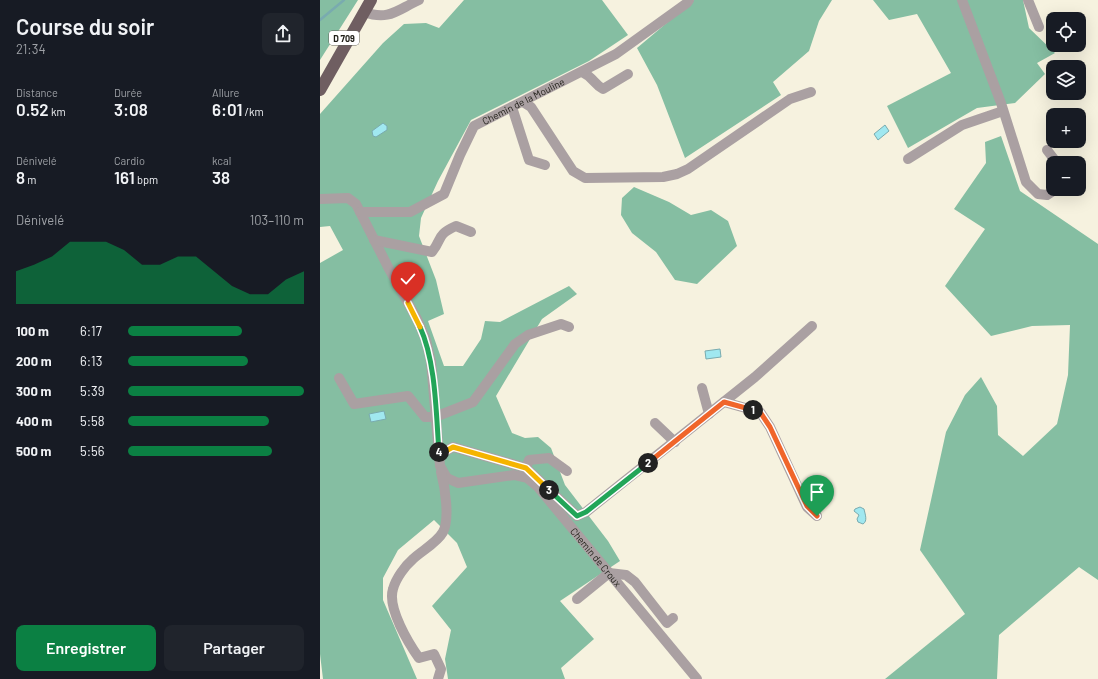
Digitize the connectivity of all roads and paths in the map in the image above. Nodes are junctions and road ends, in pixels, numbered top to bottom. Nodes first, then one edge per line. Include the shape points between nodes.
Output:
1 (370, 0) edge
2 (419, 0) edge
3 (689, 0) edge
4 (962, 0) edge
5 (1028, 0) edge
6 (364, 12) junction
7 (1039, 27) dead end
8 (582, 72) junction
9 (628, 74) dead end
10 (320, 77) edge
11 (320, 90) edge
12 (811, 92) dead end
13 (523, 102) junction
14 (512, 107) junction
15 (1003, 111) junction
16 (1047, 150) dead end
17 (1052, 156) edge
18 (908, 159) dead end
19 (545, 165) dead end
20 (1046, 195) edge
21 (320, 199) edge
22 (360, 212) junction
23 (471, 232) dead end
24 (374, 240) junction
25 (812, 326) dead end
26 (569, 327) dead end
27 (338, 378) dead end
28 (702, 388) dead end
29 (724, 402) junction
30 (709, 414) junction
31 (435, 417) junction
32 (656, 423) dead end
33 (675, 442) junction
34 (439, 455) junction
35 (440, 466) junction
36 (526, 468) junction
37 (567, 471) dead end
38 (817, 516) dead end
39 (609, 573) junction
40 (577, 599) dead end
41 (673, 618) dead end
42 (438, 679) edge
43 (697, 679) edge

1 - 6 main road, D 709
1 - 10 main road, D 709
2 - 6 street via 388,16 378,17
3 - 8 street, Chemin de la Mouline via 616,54
4 - 15 street
5 - 7 street
6 - 11 main road, D 709
8 - 9 street via 591,76 603,89
8 - 13 street, Chemin de la Mouline
12 - 13 street via 790,99 688,169 662,177 585,178 573,171 531,107
13 - 14 street, Chemin de la Mouline
14 - 19 street via 530,160
14 - 22 street, Chemin de la Mouline via 474,126 444,194 410,212
15 - 18 street via 962,125
15 - 20 street via 1026,182 1038,194
16 - 17 street
21 - 22 street via 348,198 356,204
22 - 24 street
23 - 24 street via 456,226 445,230 432,252
24 - 31 street via 426,340 431,362
25 - 29 street
26 - 31 street via 561,324 528,335 504,358 473,402
27 - 31 street via 354,404 408,396 425,417
28 - 30 street
29 - 30 street
29 - 38 street via 760,412 770,427 807,506
30 - 33 street
31 - 34 street
32 - 33 street
33 - 36 street via 586,512 577,516
34 - 35 street
34 - 36 street via 453,447
35 - 39 street, Chemin de Croux via 447,478 458,483 514,475 527,478 538,487
35 - 42 street via 446,489 443,533 402,571 392,589 393,608 411,647 420,658 434,654 441,669
36 - 37 street via 529,460 549,458
39 - 40 street
39 - 41 street via 626,575 635,582 667,623
39 - 43 street, Chemin de Croux

